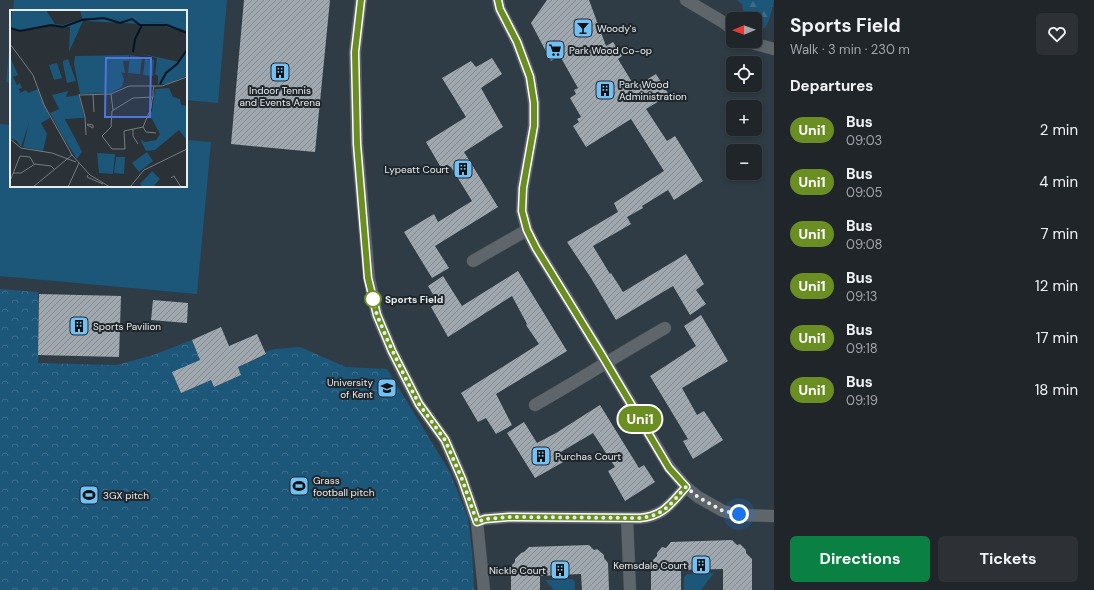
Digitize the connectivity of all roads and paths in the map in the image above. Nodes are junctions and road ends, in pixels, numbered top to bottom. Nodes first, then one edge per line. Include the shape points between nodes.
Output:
1 (361, 0) edge
2 (498, 0) edge
3 (686, 0) edge
4 (726, 24) edge
5 (762, 46) edge
6 (774, 49) edge
7 (527, 230) junction
8 (473, 261) dead end
9 (665, 328) dead end
10 (607, 363) junction
11 (535, 406) dead end
12 (686, 487) junction
13 (774, 516) edge
14 (627, 518) junction
15 (477, 522) junction
16 (484, 590) edge
17 (630, 590) edge

1 - 15 street via 355,52 357,144 368,278 377,315 392,351 419,404 445,440
2 - 7 street via 530,77 534,103 534,126 523,188 522,211
3 - 4 street
5 - 6 street
7 - 8 street
7 - 10 street
9 - 10 street
10 - 11 street
10 - 12 street via 669,468
12 - 13 street via 723,511
12 - 14 street via 669,506 655,515
14 - 15 street via 509,517
14 - 17 street
15 - 16 street

